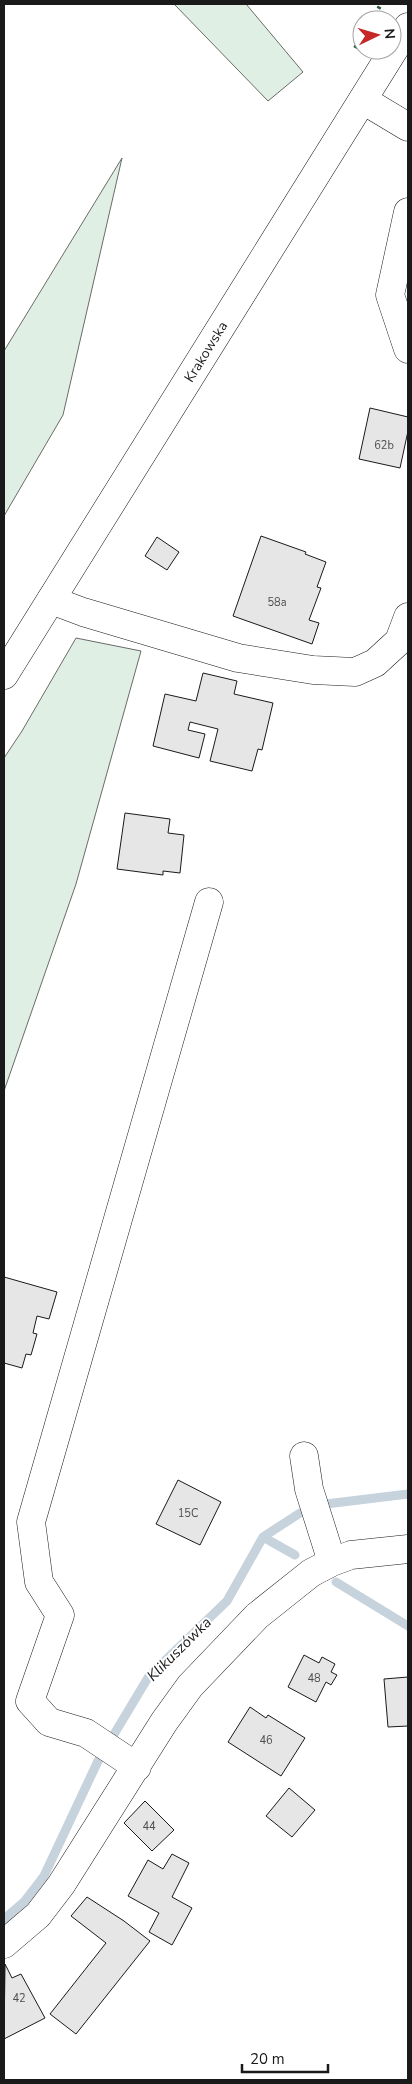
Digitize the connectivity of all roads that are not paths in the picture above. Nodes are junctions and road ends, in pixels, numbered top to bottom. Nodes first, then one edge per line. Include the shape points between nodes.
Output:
1 (408, 27) edge
2 (363, 100) junction
3 (408, 127) edge
4 (408, 212) edge
5 (408, 349) edge
6 (51, 600) junction
7 (408, 617) edge
8 (4, 675) edge
9 (209, 902) dead end
10 (304, 1456) dead end
11 (405, 1549) edge
12 (332, 1562) junction
13 (128, 1760) junction
14 (4, 1944) edge

1 - 2 main road, Krakowska
2 - 3 main road
2 - 6 main road, Krakowska
4 - 5 main road via 390,295
6 - 7 main road via 238,658 313,670 355,672 375,663 399,641
6 - 8 main road, Krakowska
9 - 13 main road via 31,1522 39,1582 60,1615 30,1701 49,1722 86,1733
10 - 12 main road via 308,1489
11 - 12 main road via 351,1555
12 - 13 main road via 310,1573 257,1616 190,1686 164,1722
13 - 14 main road via 81,1856 38,1915

